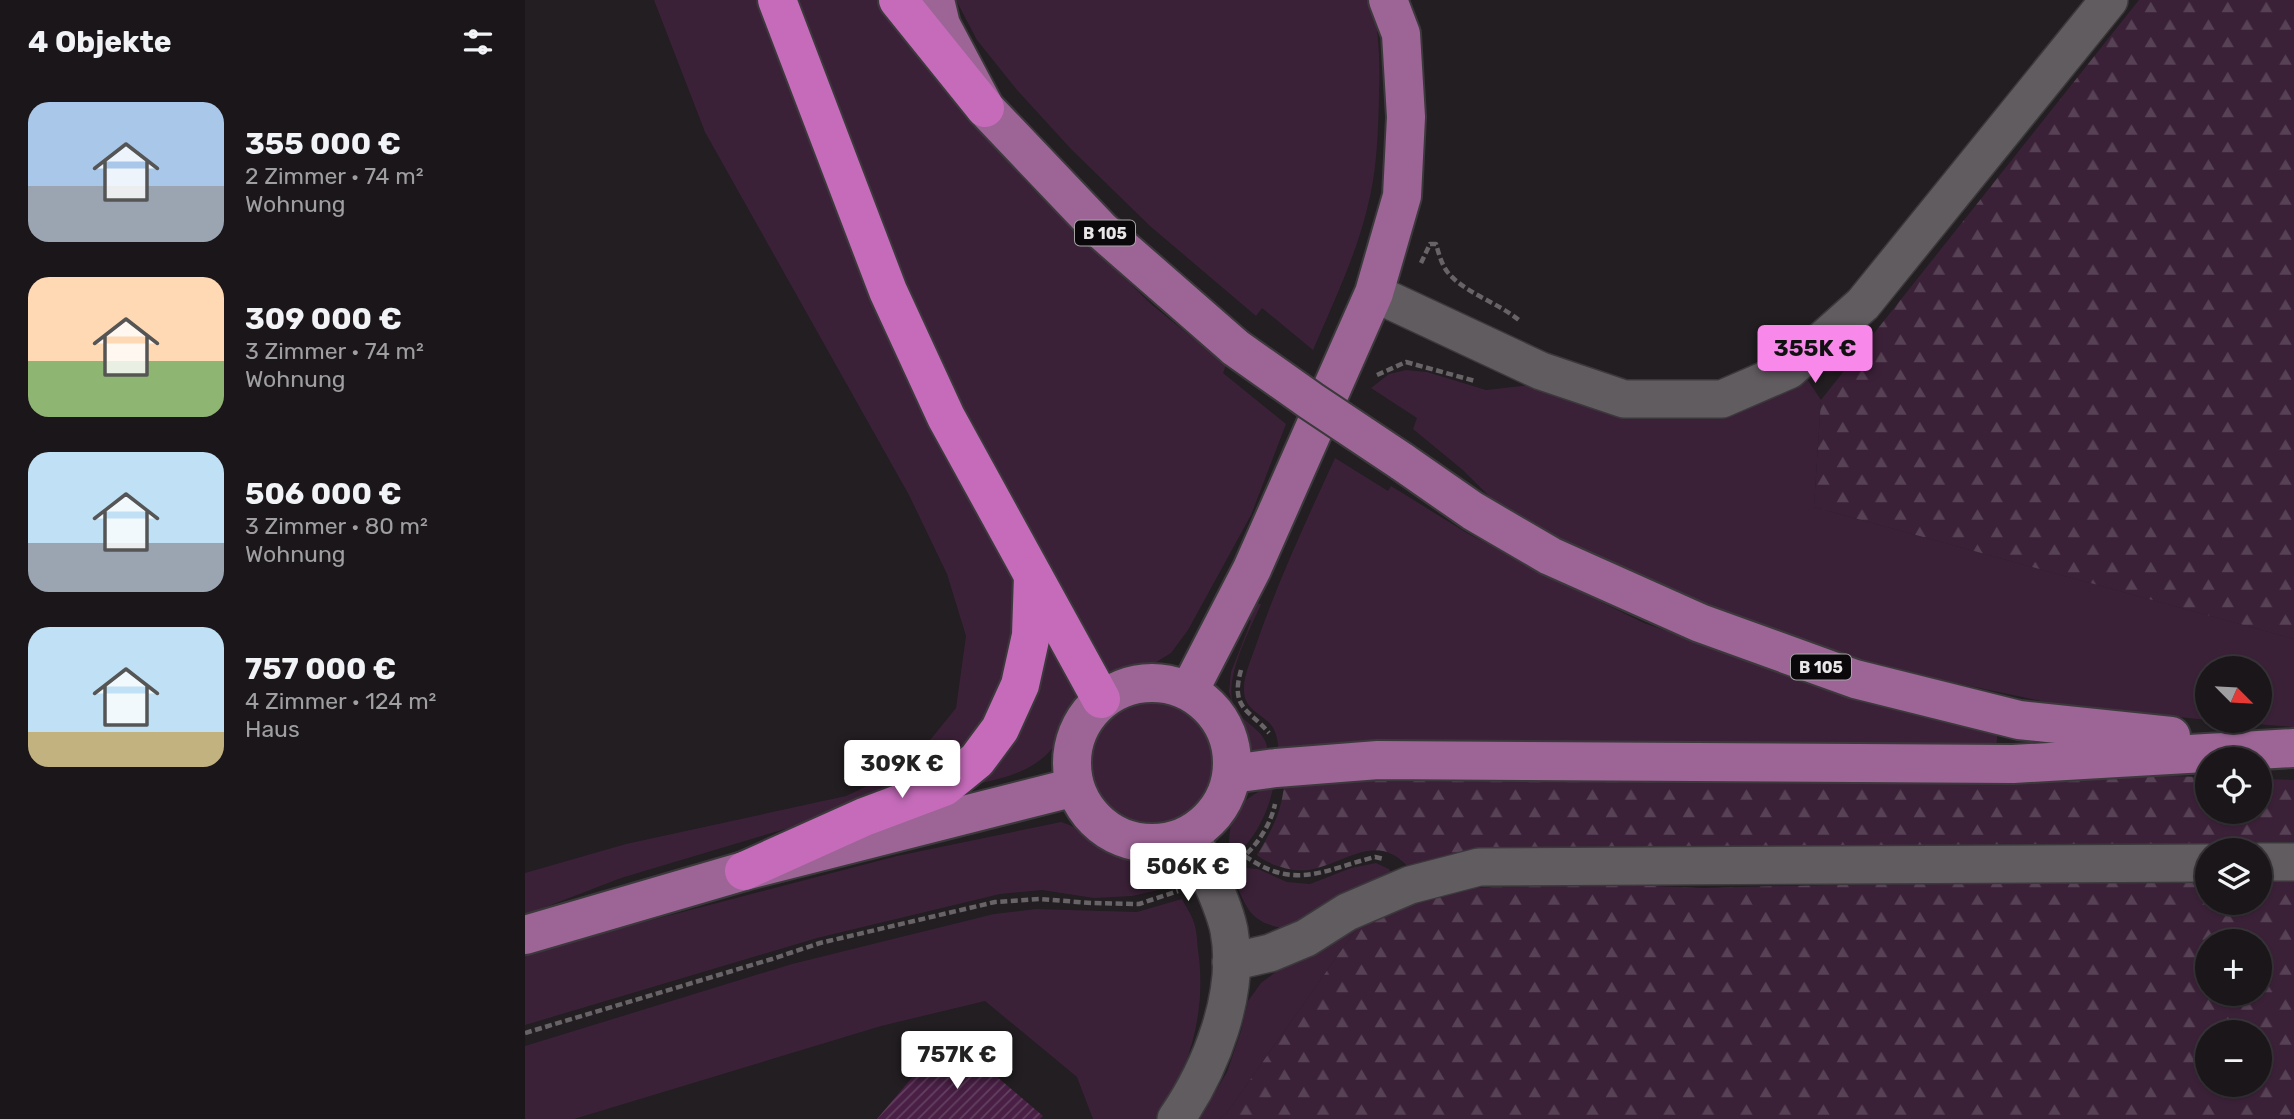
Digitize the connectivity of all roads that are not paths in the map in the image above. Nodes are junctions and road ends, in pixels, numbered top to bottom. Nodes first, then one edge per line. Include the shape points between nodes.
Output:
1 (776, 0) edge
2 (898, 0) edge
3 (935, 0) edge
4 (1388, 0) edge
5 (2109, 0) edge
6 (985, 108) junction
7 (1374, 293) junction
8 (1033, 574) junction
9 (1189, 691) junction
10 (1101, 699) junction
11 (2288, 748) edge
12 (1232, 774) junction
13 (1075, 787) junction
14 (1191, 834) junction
15 (2272, 862) edge
16 (2294, 862) edge
17 (2195, 863) edge
18 (744, 871) junction
19 (525, 935) edge
20 (1231, 962) junction
21 (1176, 1119) edge

1 - 8 highway via 888,291 946,417
2 - 6 highway, B 105
3 - 6 main road via 941,25
4 - 7 main road via 1401,34 1406,117 1402,196
5 - 7 street via 1863,304 1789,370 1722,400 1624,399 1541,370
6 - 11 main road, B 105, bridge via 1101,230 1236,348 1473,511 1550,556 1700,623 1855,679 2019,720
7 - 9 main road via 1252,569
8 - 10 highway
8 - 18 highway via 1031,635 1020,685 1000,729 977,760 944,787
9 - 10 main road via 1150,683
9 - 12 main road via 1206,703 1228,735
10 - 13 main road via 1082,723 1074,744
11 - 12 main road via 2013,764 1378,760
12 - 14 main road via 1225,798 1211,819
13 - 14 main road via 1101,826 1122,838 1145,844 1169,843
13 - 18 main road
14 - 20 street via 1229,929
15 - 16 street
17 - 20 street via 1479,867 1409,885 1347,912 1306,938
18 - 19 main road
20 - 21 street via 1227,1004 1213,1051

